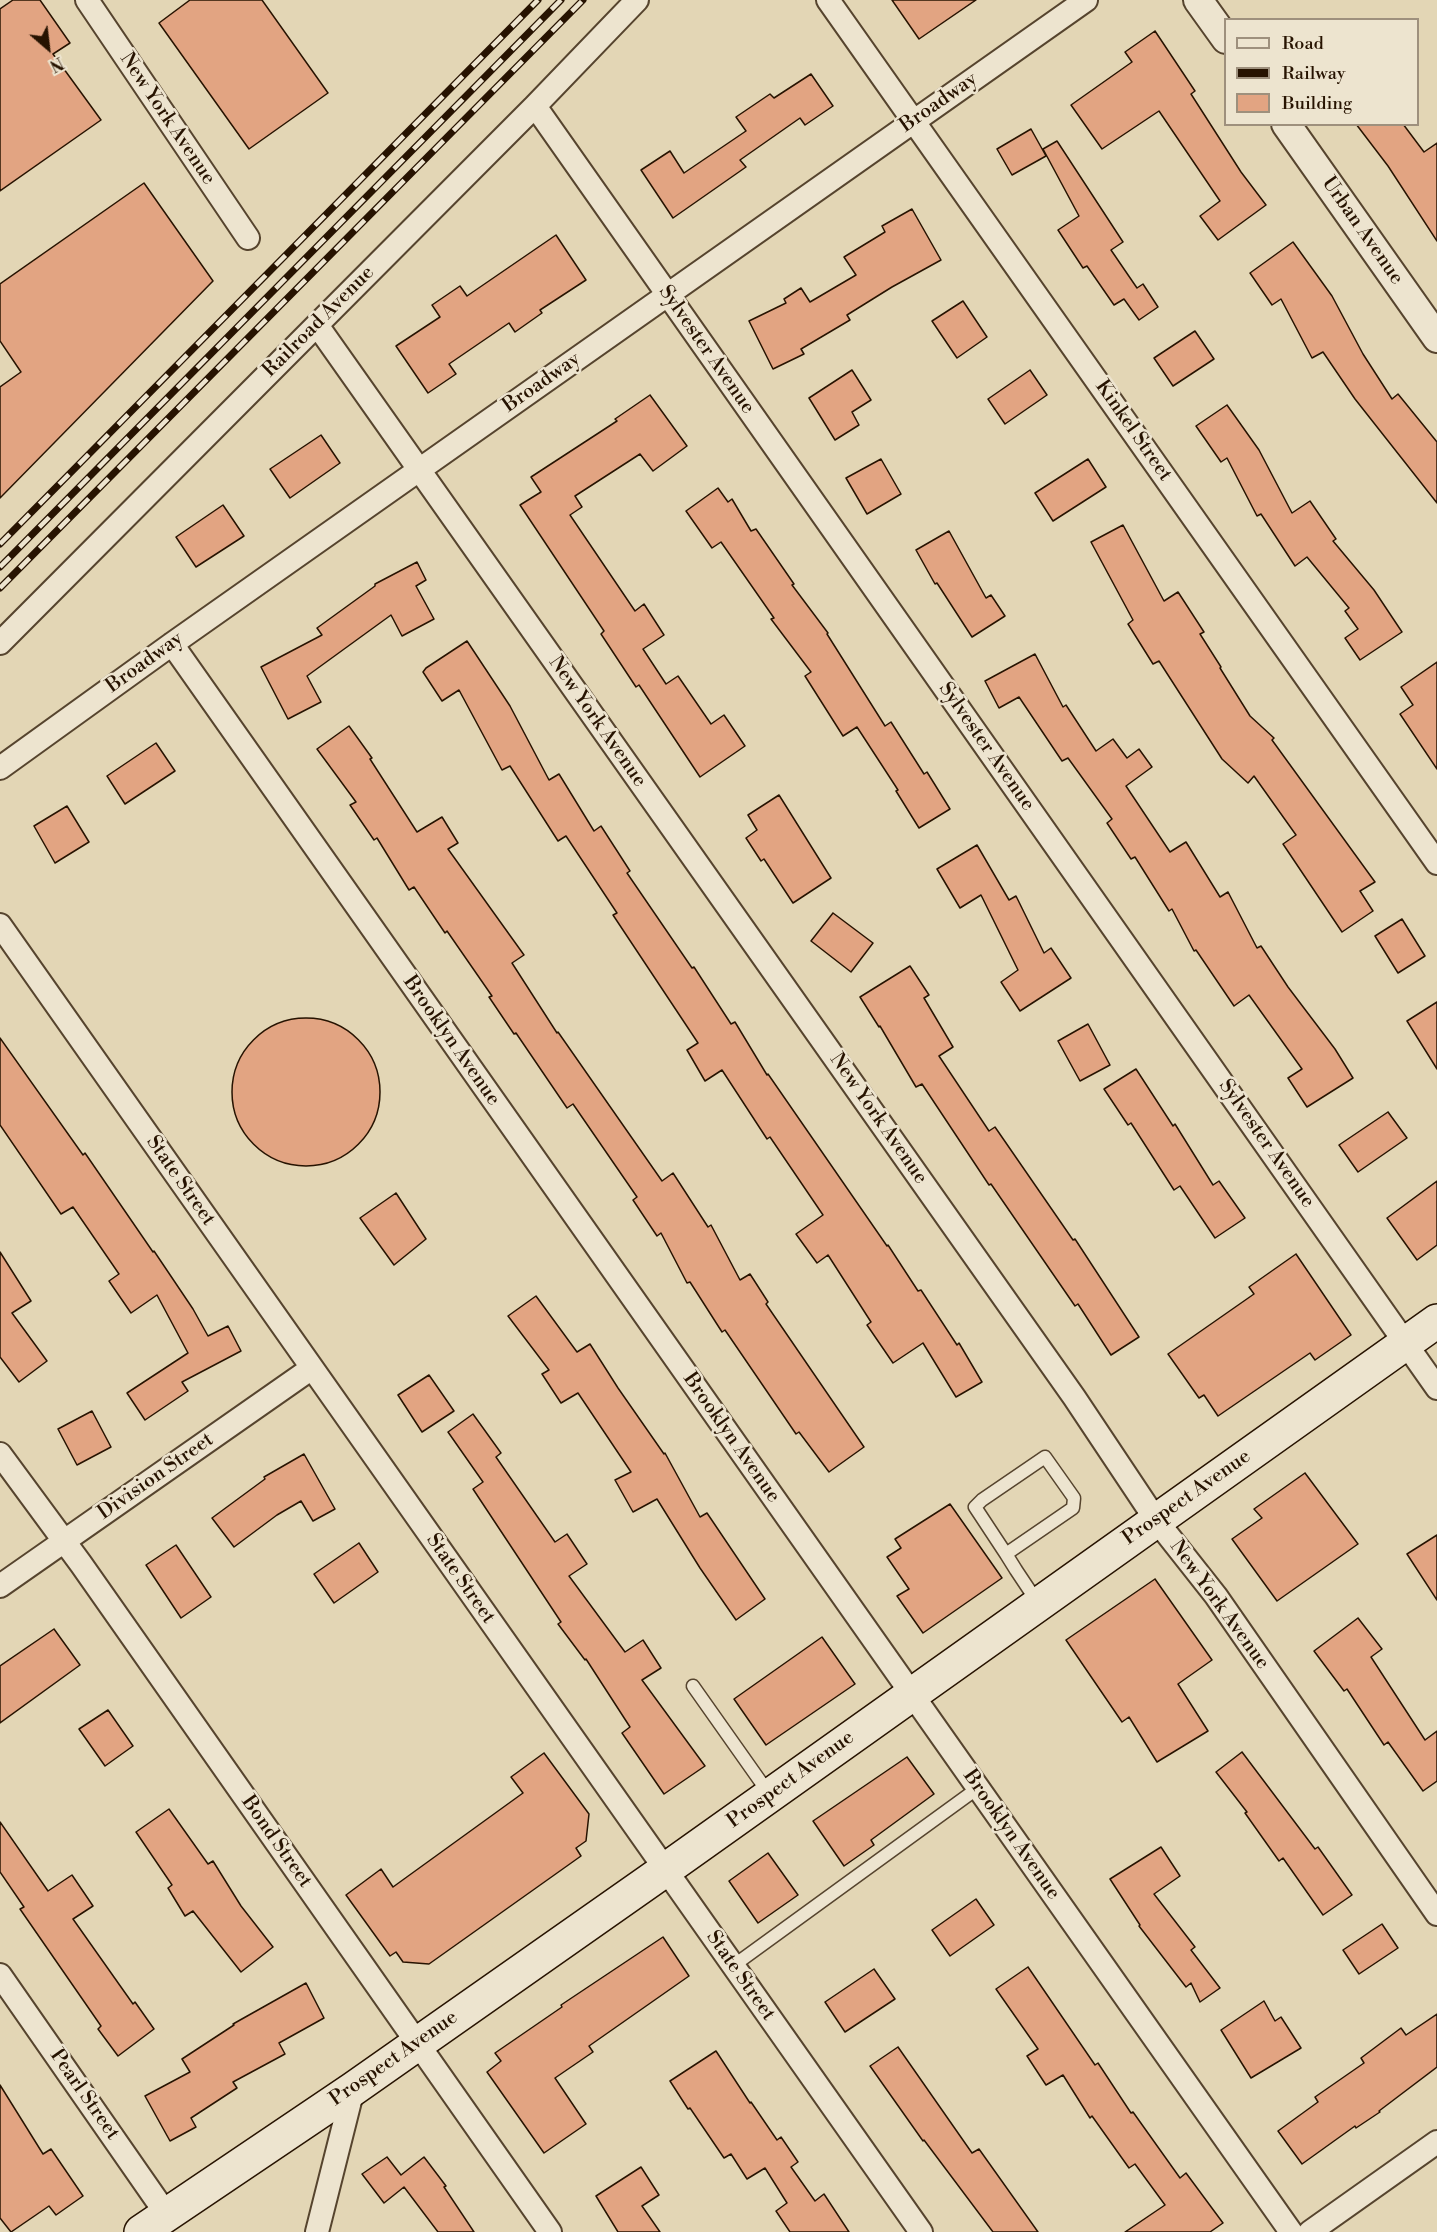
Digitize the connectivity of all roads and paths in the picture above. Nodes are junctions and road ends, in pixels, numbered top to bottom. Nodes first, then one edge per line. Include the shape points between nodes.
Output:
1 (87, 0) edge
2 (637, 0) edge
3 (828, 0) edge
4 (1086, 0) edge
5 (1198, 0) edge
6 (1224, 36) edge
7 (535, 106) junction
8 (914, 121) junction
9 (1287, 126) edge
10 (248, 238) dead end
11 (667, 295) junction
12 (317, 325) junction
13 (1437, 338) edge
14 (419, 470) junction
15 (0, 643) edge
16 (172, 644) junction
17 (0, 768) edge
18 (1437, 863) edge
19 (0, 925) edge
20 (1437, 1321) edge
21 (1406, 1343) junction
22 (312, 1368) junction
23 (1437, 1388) edge
24 (0, 1454) edge
25 (1156, 1520) junction
26 (64, 1541) junction
27 (1006, 1554) junction
28 (0, 1586) edge
29 (1039, 1604) junction
30 (693, 1686) dead end
31 (912, 1694) junction
32 (978, 1788) junction
33 (770, 1796) junction
34 (665, 1870) junction
35 (1437, 1914) edge
36 (733, 1966) junction
37 (0, 1975) edge
38 (417, 2043) junction
39 (353, 2089) junction
40 (1437, 2142) edge
41 (154, 2223) edge
42 (317, 2232) edge
43 (550, 2232) edge
44 (921, 2232) edge
45 (1291, 2232) edge
46 (1310, 2232) edge

1 - 10 street, New York Avenue
2 - 7 street, Railroad Avenue
3 - 8 street, Kinkel Street
4 - 8 street, Broadway
5 - 6 street
7 - 11 street, Sylvester Avenue
7 - 12 street, Railroad Avenue
8 - 11 street, Broadway
8 - 18 street, Kinkel Street
9 - 13 street, Urban Avenue
11 - 14 street, Broadway
11 - 21 street, Sylvester Avenue
12 - 14 street, New York Avenue
12 - 15 street, Railroad Avenue
14 - 16 street, Broadway
14 - 25 street, New York Avenue via 1074,1397
16 - 17 street, Broadway
16 - 31 street, Brooklyn Avenue
19 - 22 street, State Street
20 - 21 main road, Prospect Avenue
21 - 23 street, Sylvester Avenue
21 - 25 main road, Prospect Avenue
22 - 26 street, Division Street
22 - 34 street, State Street
24 - 26 street, Bond Street
25 - 29 main road, Prospect Avenue
25 - 35 street, New York Avenue via 1216,1596
26 - 28 street, Division Street
26 - 38 street, Bond Street
27 - 27 lane via 975,1507 1045,1457 1074,1498 1073,1508
27 - 29 lane
29 - 31 main road, Prospect Avenue
30 - 33 lane
31 - 32 street, Brooklyn Avenue
31 - 33 main road, Prospect Avenue
32 - 36 lane
32 - 45 street, Brooklyn Avenue
33 - 34 main road, Prospect Avenue
34 - 36 street, State Street
34 - 38 main road, Prospect Avenue
36 - 44 street, State Street
37 - 41 street, Pearl Street
38 - 39 main road, Prospect Avenue
38 - 43 street, Bond Street
39 - 41 main road, Prospect Avenue
39 - 42 street
40 - 46 street

